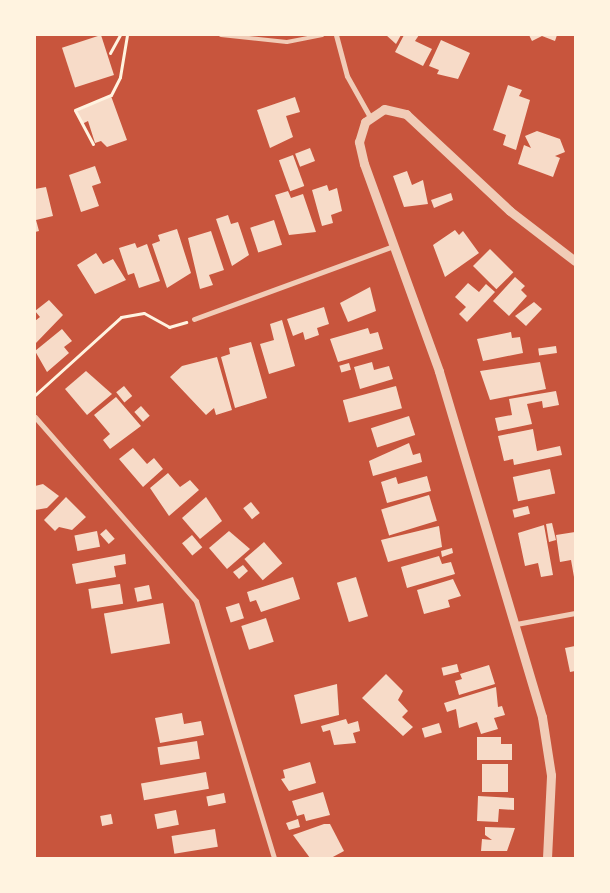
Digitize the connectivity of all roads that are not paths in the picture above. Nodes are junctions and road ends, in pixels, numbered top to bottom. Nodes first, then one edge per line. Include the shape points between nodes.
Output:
1 (221, 35) edge
2 (322, 35) edge
3 (336, 35) edge
4 (370, 117) junction
5 (393, 246) junction
6 (575, 261) edge
7 (194, 319) road end
8 (35, 417) edge
9 (575, 613) edge
10 (516, 624) junction
11 (274, 858) edge
12 (547, 858) edge

1 - 2 lane via 287,42
3 - 4 street via 347,76
4 - 5 street via 360,134 360,149
4 - 6 street via 384,109 406,114 510,211
5 - 7 street
5 - 10 street via 439,371
8 - 11 street via 196,601
9 - 10 street
10 - 12 street via 549,754

